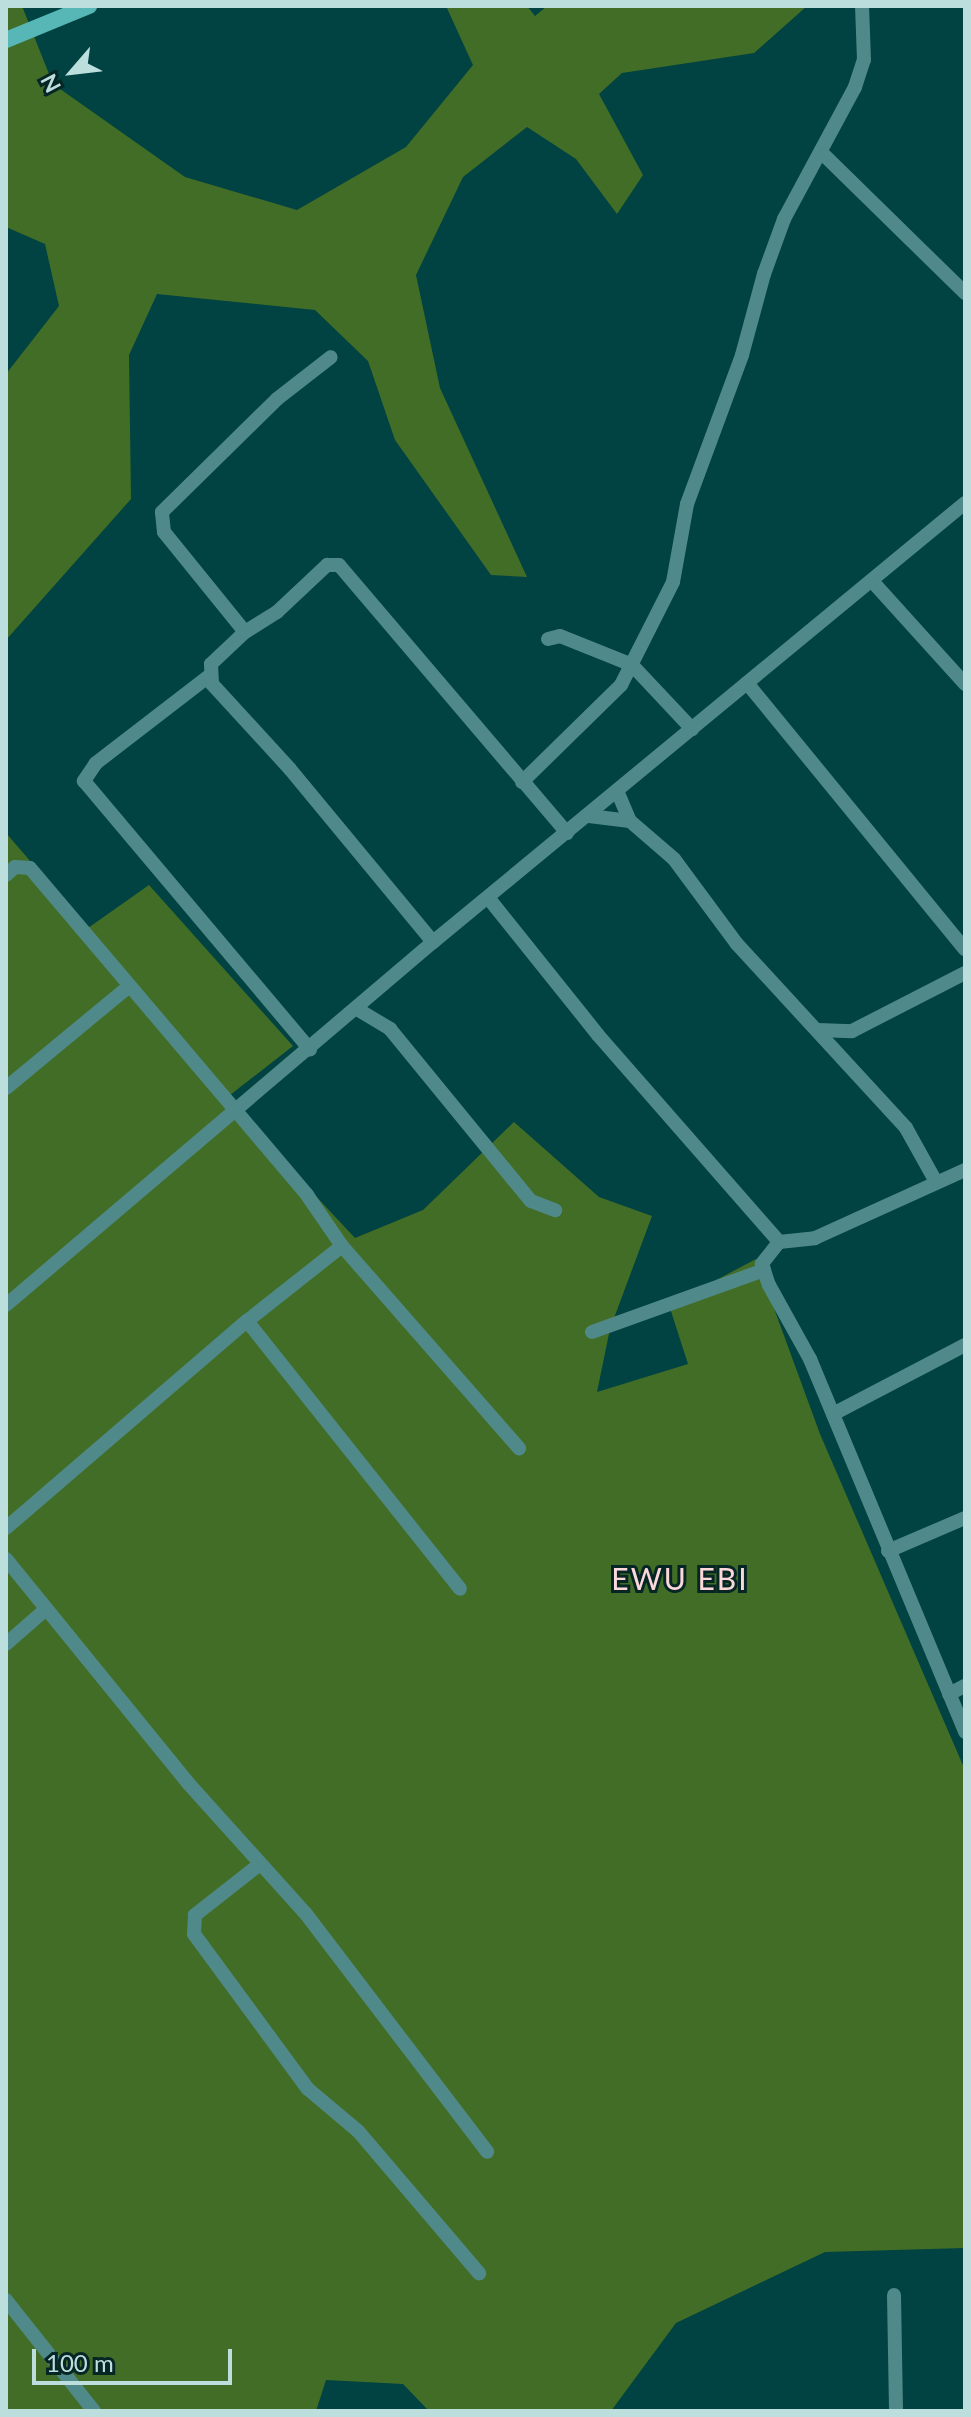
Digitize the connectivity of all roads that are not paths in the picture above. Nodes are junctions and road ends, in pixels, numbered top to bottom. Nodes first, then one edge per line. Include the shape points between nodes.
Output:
1 (89, 6) edge
2 (862, 6) edge
3 (6, 40) edge
4 (821, 152) junction
5 (962, 283) edge
6 (331, 357) dead end
7 (965, 503) edge
8 (872, 581) junction
9 (222, 607) junction
10 (245, 632) junction
11 (548, 639) dead end
12 (224, 652) junction
13 (632, 665) junction
14 (209, 676) junction
15 (747, 683) junction
16 (965, 684) edge
17 (692, 729) junction
18 (522, 782) junction
19 (618, 793) junction
20 (589, 816) junction
21 (630, 821) junction
22 (567, 833) junction
23 (6, 875) edge
24 (490, 900) junction
25 (433, 942) junction
26 (965, 949) edge
27 (965, 973) edge
28 (128, 987) junction
29 (357, 1009) junction
30 (818, 1030) junction
31 (310, 1049) junction
32 (6, 1088) edge
33 (235, 1113) junction
34 (965, 1170) edge
35 (936, 1182) junction
36 (555, 1210) dead end
37 (779, 1242) junction
38 (342, 1246) junction
39 (764, 1270) junction
40 (6, 1305) edge
41 (247, 1321) junction
42 (592, 1332) dead end
43 (965, 1345) edge
44 (833, 1414) junction
45 (519, 1448) dead end
46 (965, 1518) edge
47 (6, 1528) edge
48 (888, 1551) junction
49 (6, 1559) edge
50 (460, 1589) dead end
51 (45, 1610) junction
52 (6, 1644) edge
53 (965, 1686) edge
54 (949, 1694) junction
55 (965, 1732) edge
56 (260, 1864) junction
57 (487, 2152) dead end
58 (479, 2273) dead end
59 (894, 2295) dead end
60 (6, 2300) edge
61 (94, 2411) edge
62 (896, 2411) edge

1 - 3 street
2 - 4 street via 864,60
4 - 5 street
4 - 13 street via 769,260 742,355 687,504 673,582
6 - 9 street via 277,399 162,512 164,532
7 - 8 street
8 - 15 street
8 - 16 street
9 - 10 street
9 - 12 street
10 - 12 street
10 - 18 street via 277,612 327,565 339,565
11 - 13 street via 560,636
12 - 14 street via 211,664
13 - 17 street
13 - 18 street via 605,703
14 - 25 street
14 - 31 street via 96,763 84,781
15 - 17 street
15 - 26 street
17 - 19 street
18 - 22 street
19 - 20 street
19 - 21 street
20 - 21 street
20 - 22 street
21 - 30 street via 674,859 737,944
22 - 24 street
23 - 28 street via 15,867 30,868
24 - 25 street
24 - 37 street via 598,1035
25 - 29 street
27 - 30 street via 852,1031 839,1035
28 - 32 street
28 - 33 street
29 - 31 street
29 - 36 street via 390,1029 531,1201
30 - 35 street via 906,1128
31 - 33 street
33 - 38 street via 307,1195
33 - 40 street
34 - 35 street
35 - 37 street via 815,1238
37 - 39 street via 764,1255
38 - 41 street
38 - 45 street
39 - 42 street
39 - 44 street
41 - 47 street
41 - 50 street
43 - 44 street
44 - 48 street
46 - 48 street
48 - 54 street
49 - 51 street
51 - 52 street
51 - 56 street
53 - 54 street
54 - 55 street
56 - 57 street via 324,1937
56 - 58 street via 195,1915 194,1934 308,2089 358,2131
59 - 62 street
60 - 61 street

